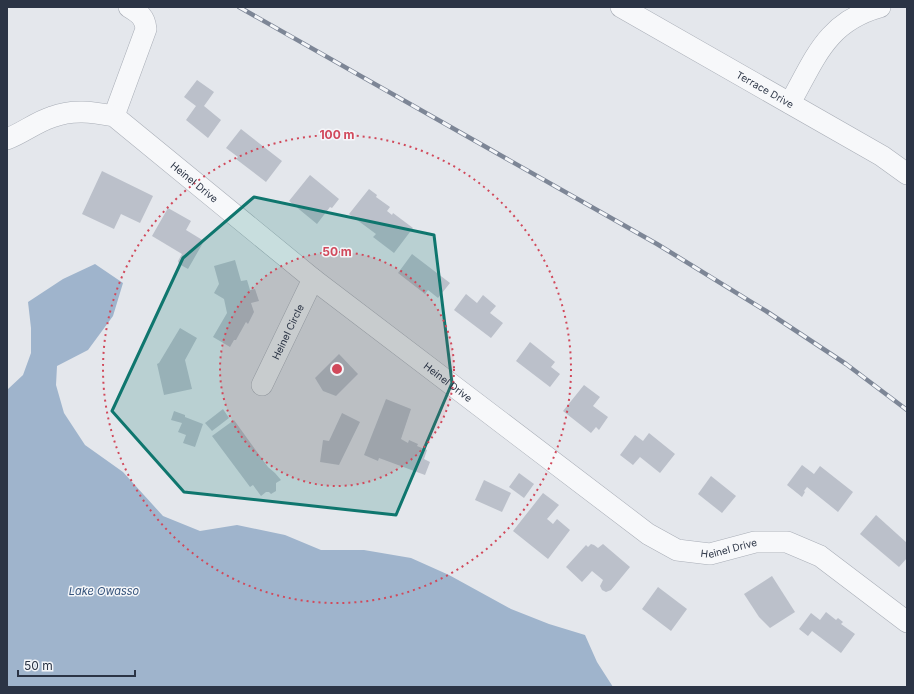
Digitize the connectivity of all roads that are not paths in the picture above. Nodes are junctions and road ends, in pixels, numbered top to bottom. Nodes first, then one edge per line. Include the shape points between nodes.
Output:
1 (129, 7) edge
2 (621, 7) edge
3 (880, 7) edge
4 (790, 103) junction
5 (114, 116) junction
6 (7, 139) edge
7 (907, 174) edge
8 (313, 279) junction
9 (262, 385) dead end
10 (907, 622) edge

1 - 5 street via 146,20 146,29
2 - 4 street, Terrace Drive
3 - 4 street via 844,22 831,34
4 - 7 street, Terrace Drive via 882,156
5 - 6 street, Heinel Drive via 90,111 71,112 52,117
5 - 8 street, Heinel Drive
8 - 9 street, Heinel Circle
8 - 10 street, Heinel Drive via 648,534 677,550 710,554 755,542 787,542 820,556

